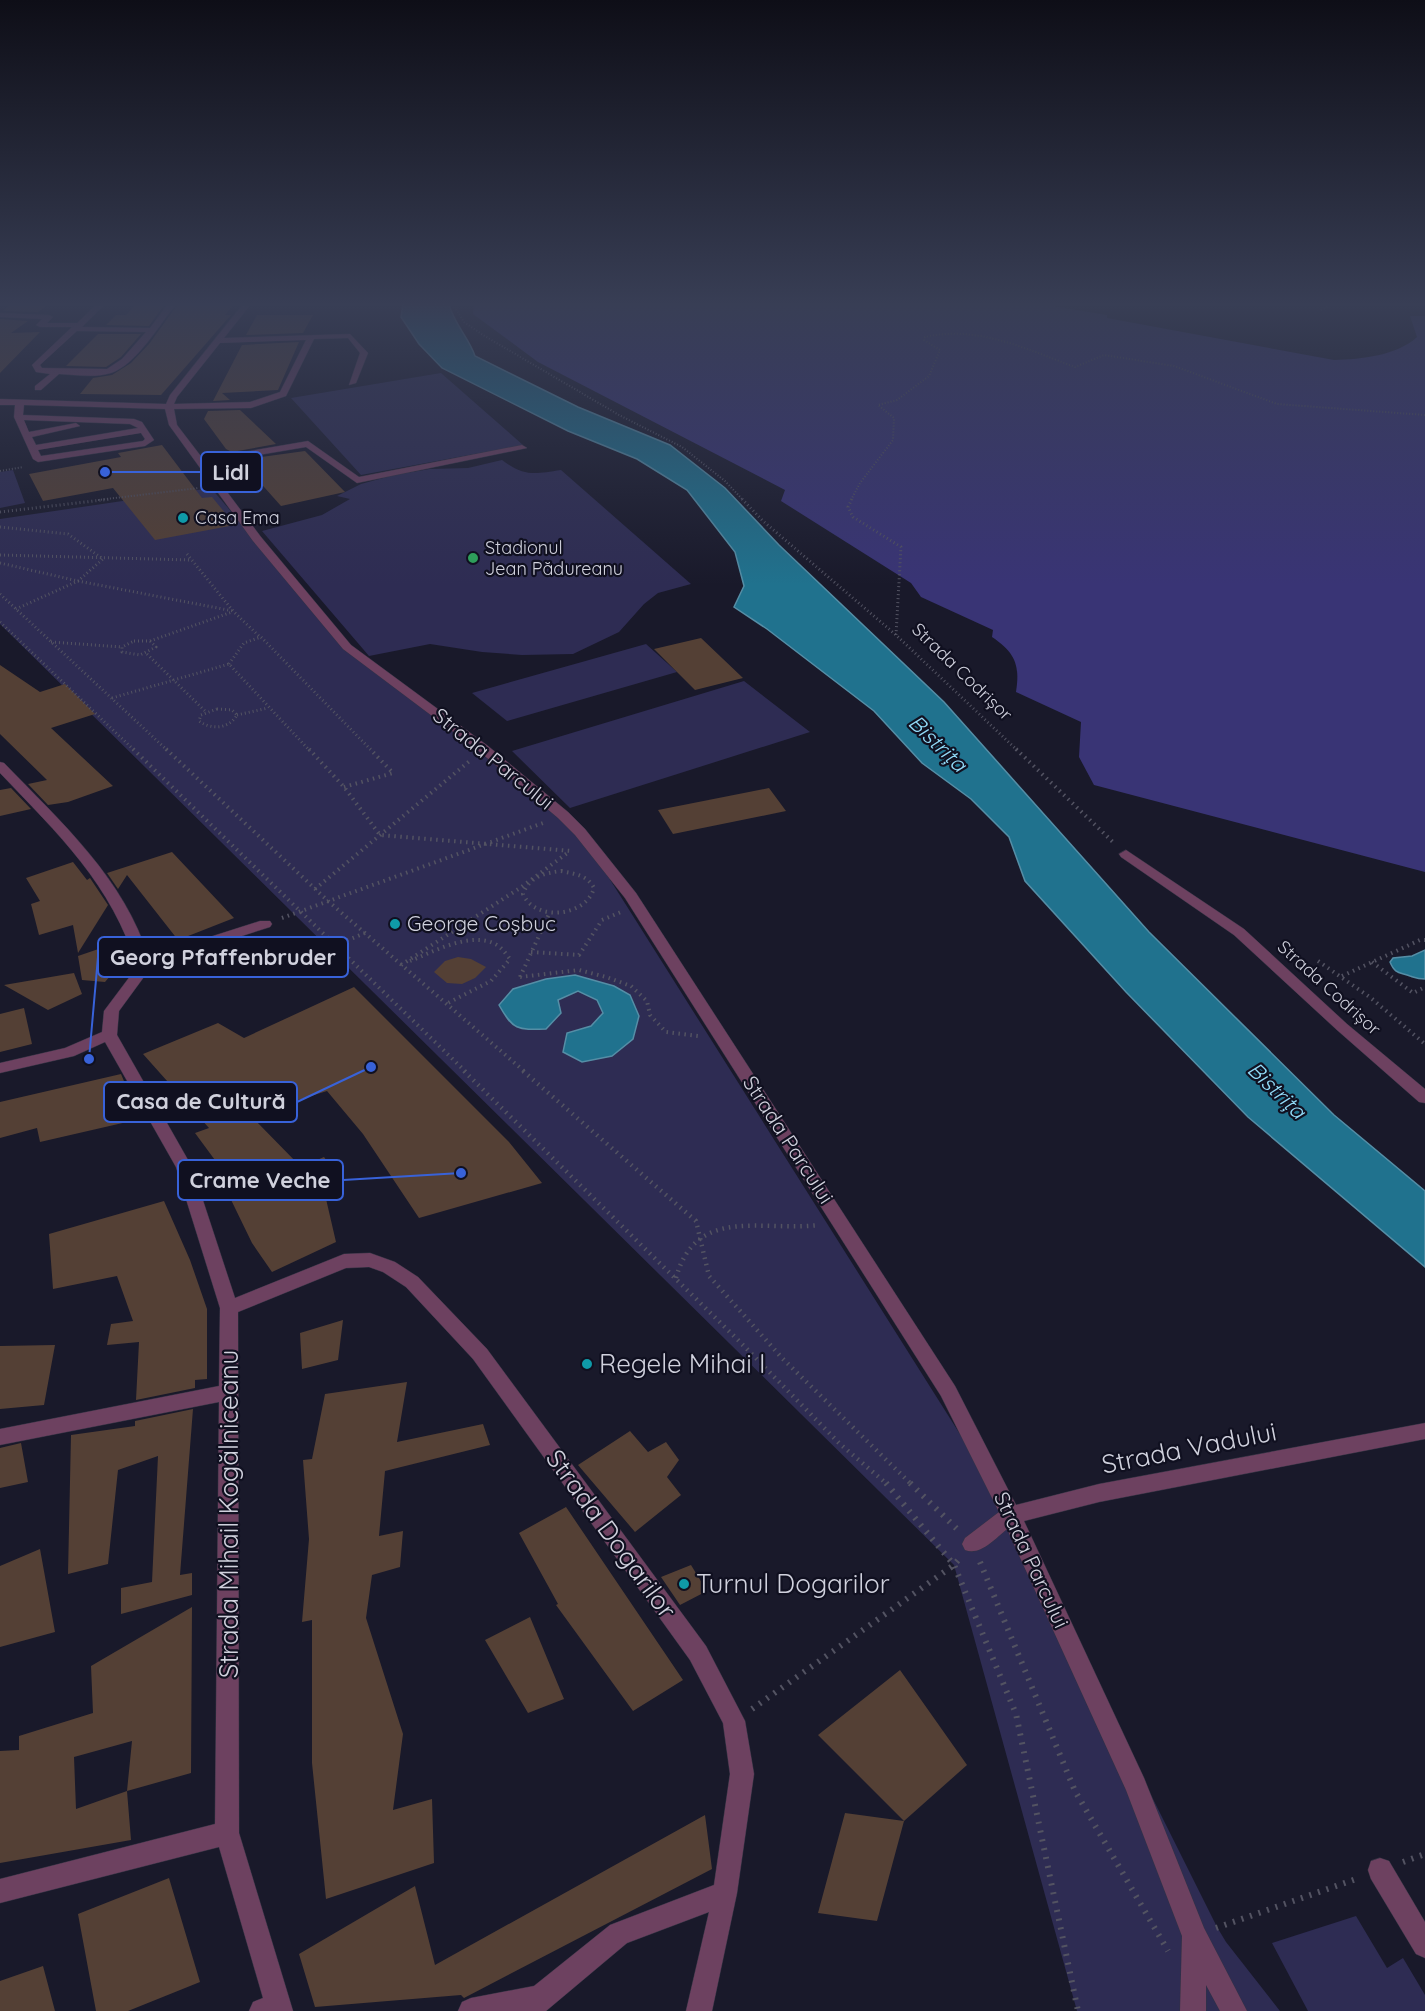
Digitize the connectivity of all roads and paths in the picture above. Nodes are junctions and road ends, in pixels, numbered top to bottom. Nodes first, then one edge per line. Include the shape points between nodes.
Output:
1 (174, 398) edge
2 (272, 398) edge
3 (590, 398) edge
4 (900, 398) edge
5 (1255, 398) edge
6 (0, 402) edge
7 (20, 403) junction
8 (169, 407) junction
9 (1425, 415) edge
10 (18, 417) junction
11 (108, 420) junction
12 (26, 435) junction
13 (522, 448) dead end
14 (201, 462) junction
15 (218, 485) junction
16 (0, 512) edge
17 (0, 527) edge
18 (187, 554) dead end
19 (0, 555) edge
20 (103, 559) junction
21 (191, 560) junction
22 (0, 563) edge
23 (78, 581) junction
24 (0, 594) edge
25 (16, 609) junction
26 (233, 611) junction
27 (0, 622) edge
28 (896, 635) junction
29 (261, 637) junction
30 (50, 641) junction
31 (150, 641) junction
32 (122, 647) junction
33 (147, 654) junction
34 (230, 664) junction
35 (174, 680) junction
36 (111, 699) junction
37 (269, 707) junction
38 (206, 712) junction
39 (237, 715) junction
40 (484, 749) junction
41 (0, 766) edge
42 (344, 788) junction
43 (560, 813) junction
44 (380, 835) junction
45 (483, 844) junction
46 (570, 851) junction
47 (596, 853) junction
48 (1126, 854) joint
49 (530, 881) junction
50 (315, 889) junction
51 (328, 901) junction
52 (639, 909) junction
53 (302, 910) junction
54 (550, 912) junction
55 (265, 924) dead end
56 (365, 933) junction
57 (1425, 940) edge
58 (336, 945) junction
59 (531, 952) junction
60 (1318, 961) dead end
61 (1371, 962) junction
62 (401, 965) junction
63 (144, 967) junction
64 (1341, 976) junction
65 (1425, 987) edge
66 (446, 1004) junction
67 (109, 1035) junction
68 (720, 1035) junction
69 (1425, 1044) edge
70 (0, 1068) edge
71 (1425, 1098) edge
72 (841, 1223) junction
73 (700, 1239) junction
74 (676, 1278) junction
75 (229, 1308) junction
76 (230, 1392) junction
77 (1425, 1431) edge
78 (0, 1437) edge
79 (1011, 1515) junction
80 (972, 1544) junction
81 (954, 1565) junction
82 (734, 1722) junction
83 (227, 1833) junction
84 (1425, 1854) edge
85 (1380, 1870) junction
86 (0, 1891) edge
87 (725, 1893) junction
88 (1194, 1936) junction
89 (1425, 1945) edge
90 (1170, 1955) dead end
91 (535, 2004) edge
92 (274, 2010) edge
93 (471, 2011) edge
94 (699, 2011) edge
95 (1078, 2011) edge
96 (1193, 2011) edge
97 (1234, 2011) edge

1 - 8 street
2 - 8 street via 251,405
3 - 28 path, Strada Codrișor via 682,447
4 - 28 path via 878,405 894,418 893,440 860,483 848,507 853,517 901,547
5 - 9 path via 1277,404
6 - 7 street
7 - 8 street
7 - 10 street
8 - 14 street, Strada Parcului via 173,425
10 - 11 street
10 - 12 street
11 - 12 street
11 - 12 street via 136,422 150,440 44,460 35,457
13 - 14 street via 357,480 308,444
14 - 15 street, Strada Parcului
15 - 16 path
15 - 40 street, Strada Parcului via 257,539 347,647
17 - 20 path via 68,534
18 - 21 path
19 - 20 path
20 - 21 path
20 - 23 path
21 - 26 path
22 - 23 path
23 - 25 path
23 - 26 path
24 - 25 path
25 - 30 path
26 - 29 path
26 - 31 path
27 - 53 path
28 - 48 path, Strada Codrișor
29 - 34 path via 244,643
29 - 42 path via 393,773
30 - 32 path
30 - 36 path
31 - 32 path via 134,641
31 - 33 path via 156,647
32 - 33 path via 125,654
33 - 35 path
34 - 35 path
34 - 37 path
35 - 36 path
35 - 38 path
36 - 50 path
37 - 39 path
37 - 42 path
38 - 39 path via 222,708
38 - 39 path via 199,721 210,727 229,724
40 - 43 street, Strada Parcului
40 - 44 path
41 - 63 street via 97,869 139,945
42 - 44 path
43 - 45 path
43 - 47 street, Strada Parcului
44 - 45 path
44 - 50 path
45 - 46 path
45 - 51 path
46 - 47 path
46 - 49 path
47 - 52 street, Strada Parcului
48 - 71 street, Strada Codrișor via 1239,932
49 - 54 path via 525,887 525,900
49 - 54 path via 549,873 572,872 590,880 595,887 595,894 583,906 573,911
49 - 62 path
50 - 51 path
51 - 53 path
51 - 56 path
52 - 59 path via 602,920 579,955
52 - 68 street, Strada Parcului
53 - 58 path
54 - 59 path
55 - 63 street via 171,954
56 - 58 path
56 - 62 path
57 - 61 path
58 - 74 path
59 - 68 path via 520,977 579,970 606,977 631,986 647,1001 650,1015 666,1032
60 - 64 path
61 - 64 path
61 - 65 path via 1413,993
62 - 66 path
62 - 66 path via 453,944 475,941 495,944 510,959 490,983
63 - 67 street via 112,1011
64 - 69 path
66 - 73 path via 696,1221
67 - 70 street via 69,1052
67 - 75 street, Strada Mihail Kogălniceanu via 184,1167
68 - 72 street, Strada Parcului
72 - 73 path via 790,1228 737,1224 718,1228
72 - 79 street, Strada Parcului via 948,1391
73 - 74 path via 684,1256
73 - 80 path via 709,1276 768,1342
74 - 81 path via 840,1444 882,1478
75 - 76 street, Strada Mihail Kogălniceanu
75 - 82 street, Strada Dogarilor via 344,1261 370,1260 412,1282 495,1373 698,1653
76 - 78 street
76 - 83 street, Strada Mihail Kogălniceanu
77 - 79 street, Strada Vadului via 1099,1492
79 - 80 street, Strada Vadului
79 - 88 street, Strada Parcului via 1136,1786
80 - 90 path via 1075,1791
81 - 82 path
81 - 95 path via 1016,1714
82 - 87 street, Strada Dogarilor via 742,1774
83 - 86 street
83 - 92 street, Strada Mihail Kogălniceanu
84 - 85 path
85 - 88 path
85 - 89 street
87 - 91 street via 620,1934
87 - 94 street, Strada Dogarilor
88 - 96 street, Strada Parcului
88 - 97 street
91 - 93 street

